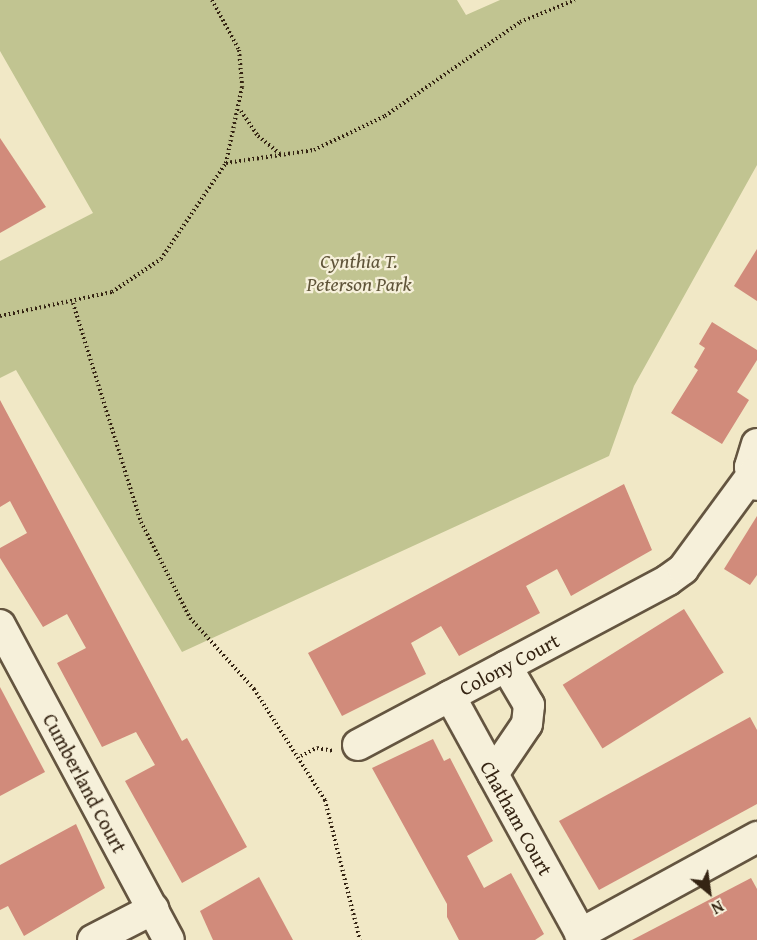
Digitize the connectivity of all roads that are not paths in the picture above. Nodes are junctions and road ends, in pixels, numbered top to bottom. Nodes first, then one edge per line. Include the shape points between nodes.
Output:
1 (754, 468) edge
2 (0, 625) edge
3 (506, 666) junction
4 (450, 696) junction
5 (358, 746) road end
6 (493, 774) junction
7 (757, 837) edge
8 (153, 909) junction
9 (582, 937) edge
10 (93, 940) edge
11 (169, 940) edge

1 - 3 street, Colony Court via 683,569
2 - 8 street, Cumberland Court
3 - 4 street, Colony Court
3 - 6 street via 529,705 527,724
4 - 5 street, Colony Court
4 - 6 street, Chatham Court
6 - 9 street, Chatham Court
7 - 9 street
8 - 10 street
8 - 11 street, Cumberland Court

